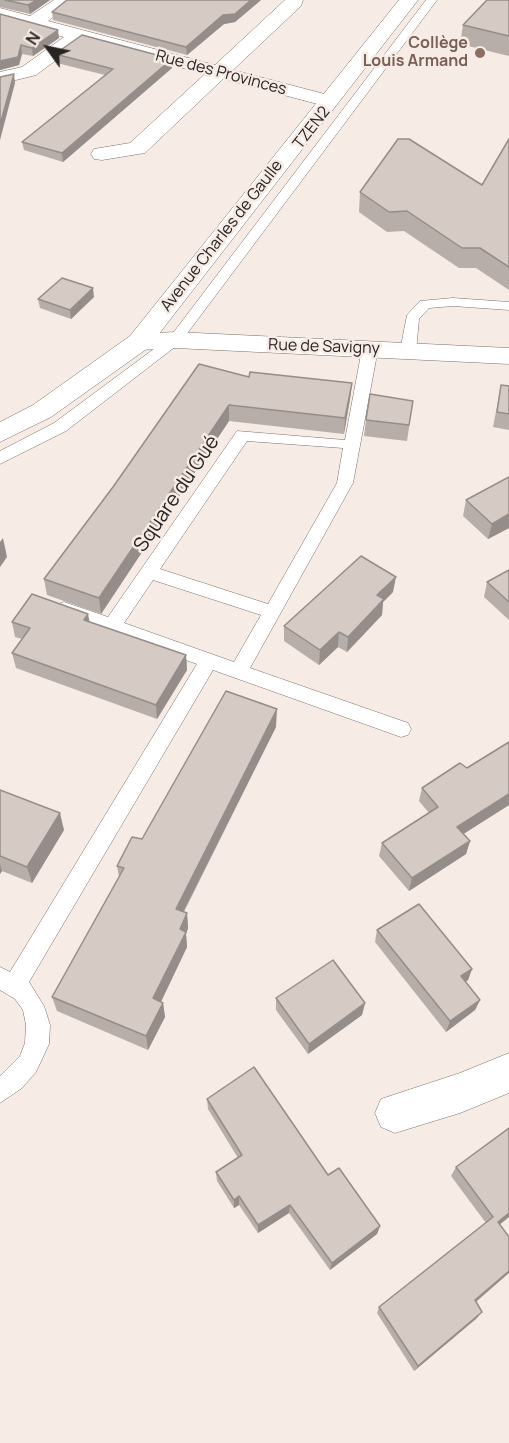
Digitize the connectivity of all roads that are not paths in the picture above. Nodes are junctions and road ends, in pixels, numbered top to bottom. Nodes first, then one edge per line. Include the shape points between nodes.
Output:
1 (66, 0) edge
2 (294, 0) edge
3 (410, 0) edge
4 (432, 0) edge
5 (0, 14) edge
6 (32, 23) junction
7 (77, 36) junction
8 (218, 72) junction
9 (0, 78) edge
10 (329, 101) junction
11 (102, 154) dead end
12 (509, 306) edge
13 (175, 340) junction
14 (139, 342) junction
15 (370, 349) junction
16 (408, 351) junction
17 (509, 356) edge
18 (0, 433) edge
19 (339, 444) dead end
20 (0, 458) edge
21 (149, 572) junction
22 (41, 602) edge
23 (272, 612) junction
24 (112, 626) junction
25 (209, 660) junction
26 (239, 671) junction
27 (401, 729) dead end
28 (7, 981) edge
29 (509, 1073) edge
30 (0, 1091) edge
31 (395, 1113) dead end

1 - 6 street
2 - 8 street
3 - 10 street, Avenue Charles de Gaulle
4 - 13 lane, TZEN2
5 - 6 street, Rue des Provinces
6 - 7 street, Rue des Provinces
7 - 8 street, Rue des Provinces
7 - 9 street via 29,71
8 - 10 street, Rue des Provinces
8 - 11 street via 137,148
10 - 14 street, Avenue Charles de Gaulle
12 - 16 lane via 425,304 412,318
13 - 14 street, Rue de Savigny
13 - 15 street, Rue de Savigny
13 - 20 lane, TZEN2 via 60,427
14 - 18 street, Avenue Charles de Gaulle via 42,411
15 - 16 street, Rue de Savigny
15 - 23 lane via 345,483
16 - 17 street, Rue de Savigny
19 - 21 lane, Square du Gué via 243,435
21 - 23 lane
21 - 24 lane, Square du Gué
22 - 24 lane
23 - 26 lane
24 - 25 lane
25 - 26 lane
25 - 28 lane
26 - 27 lane
28 - 30 lane via 33,1006 38,1024 37,1044 28,1064
29 - 31 street

